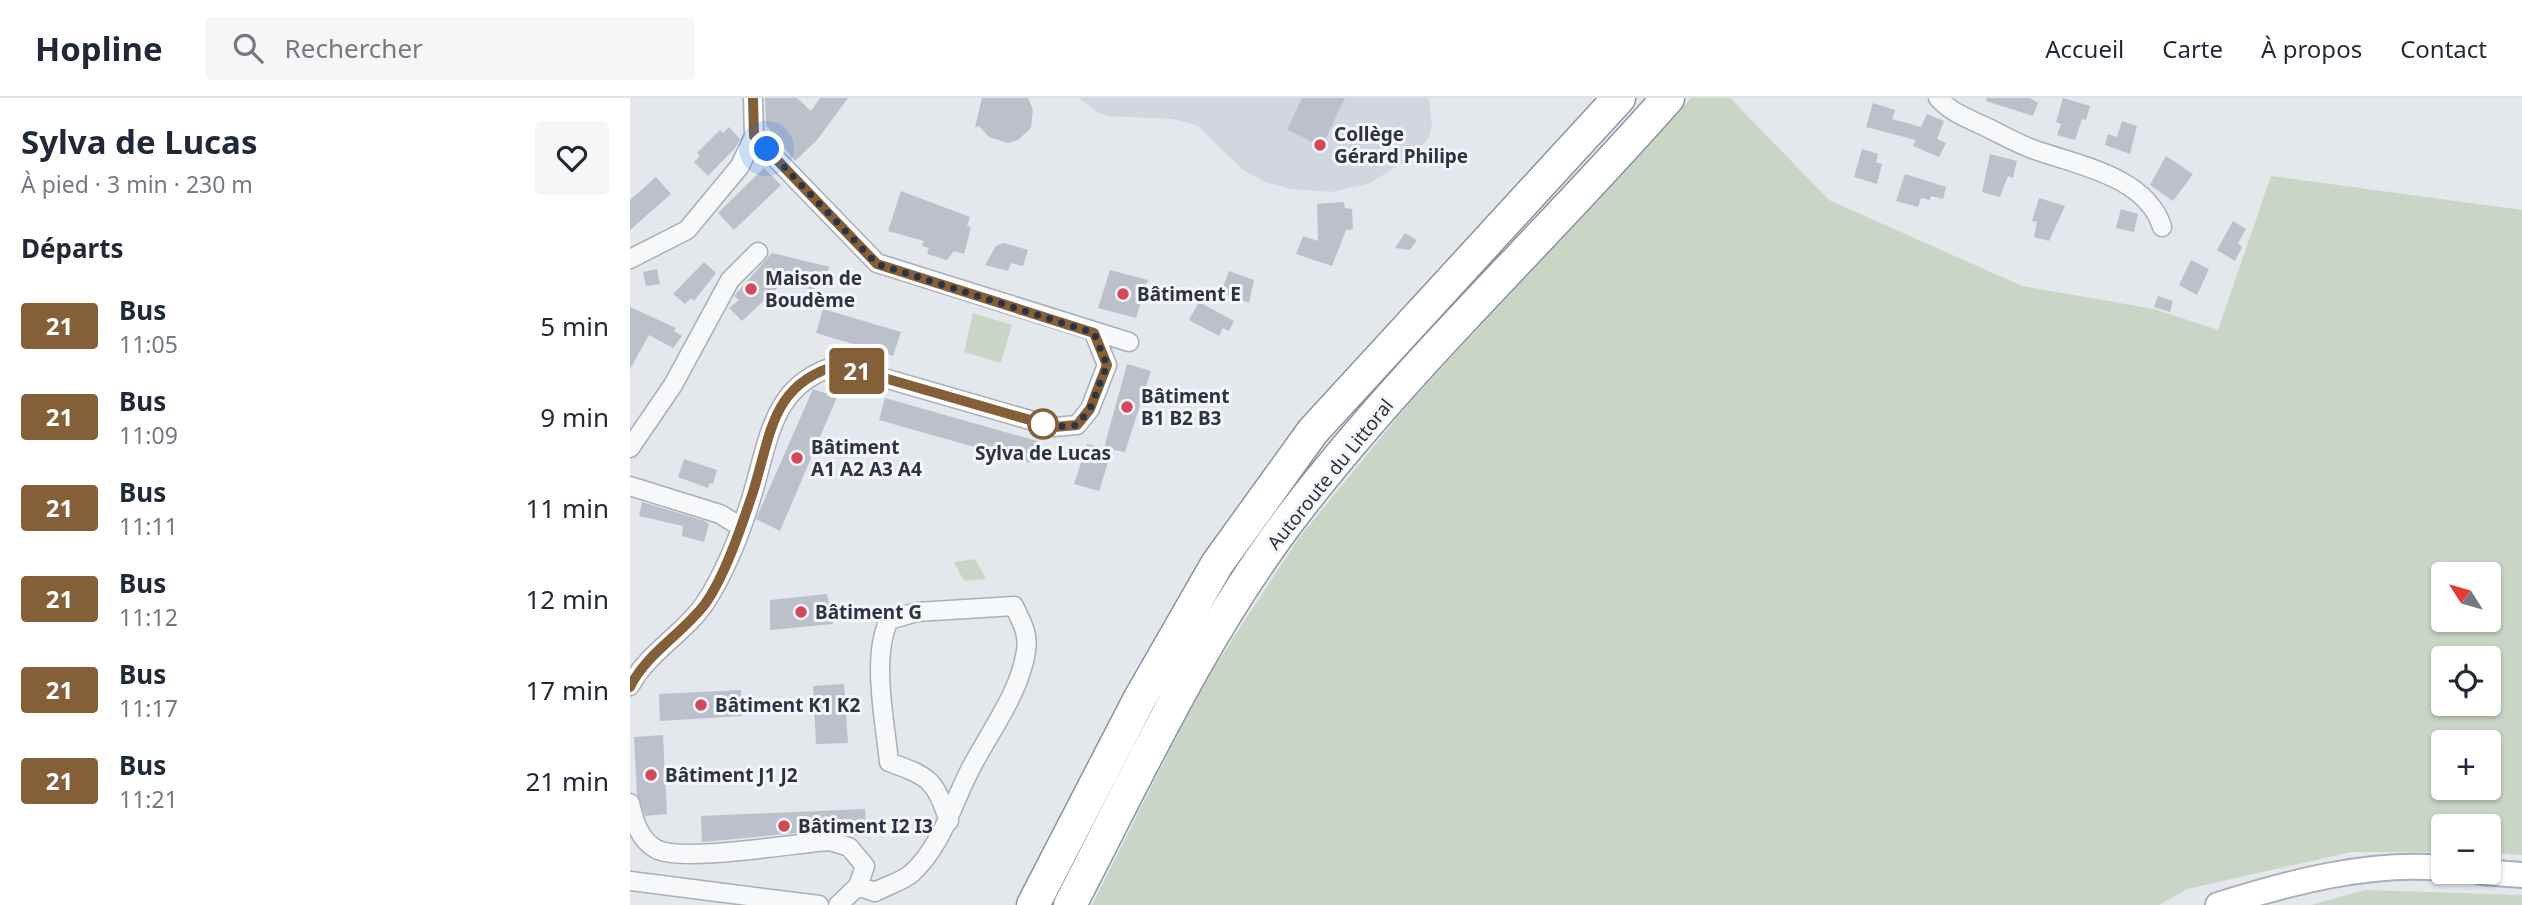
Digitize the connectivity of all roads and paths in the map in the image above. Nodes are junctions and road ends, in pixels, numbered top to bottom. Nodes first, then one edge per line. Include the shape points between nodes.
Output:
1 (753, 98) edge
2 (1619, 98) edge
3 (1668, 98) edge
4 (1938, 98) edge
5 (754, 136) junction
6 (2162, 227) dead end
7 (758, 252) dead end
8 (630, 259) edge
9 (1094, 333) junction
10 (1129, 342) dead end
11 (630, 449) edge
12 (630, 486) edge
13 (741, 527) junction
14 (630, 687) edge
15 (630, 803) edge
16 (949, 821) junction
17 (2431, 867) edge
18 (2501, 873) edge
19 (2522, 875) edge
20 (630, 881) edge
21 (858, 886) junction
22 (819, 905) edge
23 (838, 905) edge
24 (1033, 905) edge
25 (1070, 905) edge
26 (2218, 905) edge

1 - 5 street
2 - 24 highway, Autoroute du Littoral via 1353,385 1297,453 1217,564 1139,700
3 - 25 highway, Autoroute du Littoral via 1434,349 1295,512 1249,578 1174,704
4 - 6 street via 1950,110 2035,150 2098,170 2141,195 2157,210
5 - 8 street via 740,166 687,230
5 - 9 street via 877,264
7 - 11 street via 730,280 673,385
9 - 10 street
9 - 13 street via 1107,365 1090,409 1077,425 1054,427 839,365 815,372 785,400 768,431
12 - 13 street via 720,514
13 - 14 street via 705,604
15 - 21 street via 636,829 657,850 699,854 830,841 858,855 864,866
16 - 16 street via 970,770 1019,678 1027,632 1014,606 917,612 889,620 883,633 880,652 889,762 925,775 940,796
16 - 21 street via 911,874 875,892
17 - 26 main road via 2295,881
18 - 19 main road
20 - 22 street
21 - 23 street

